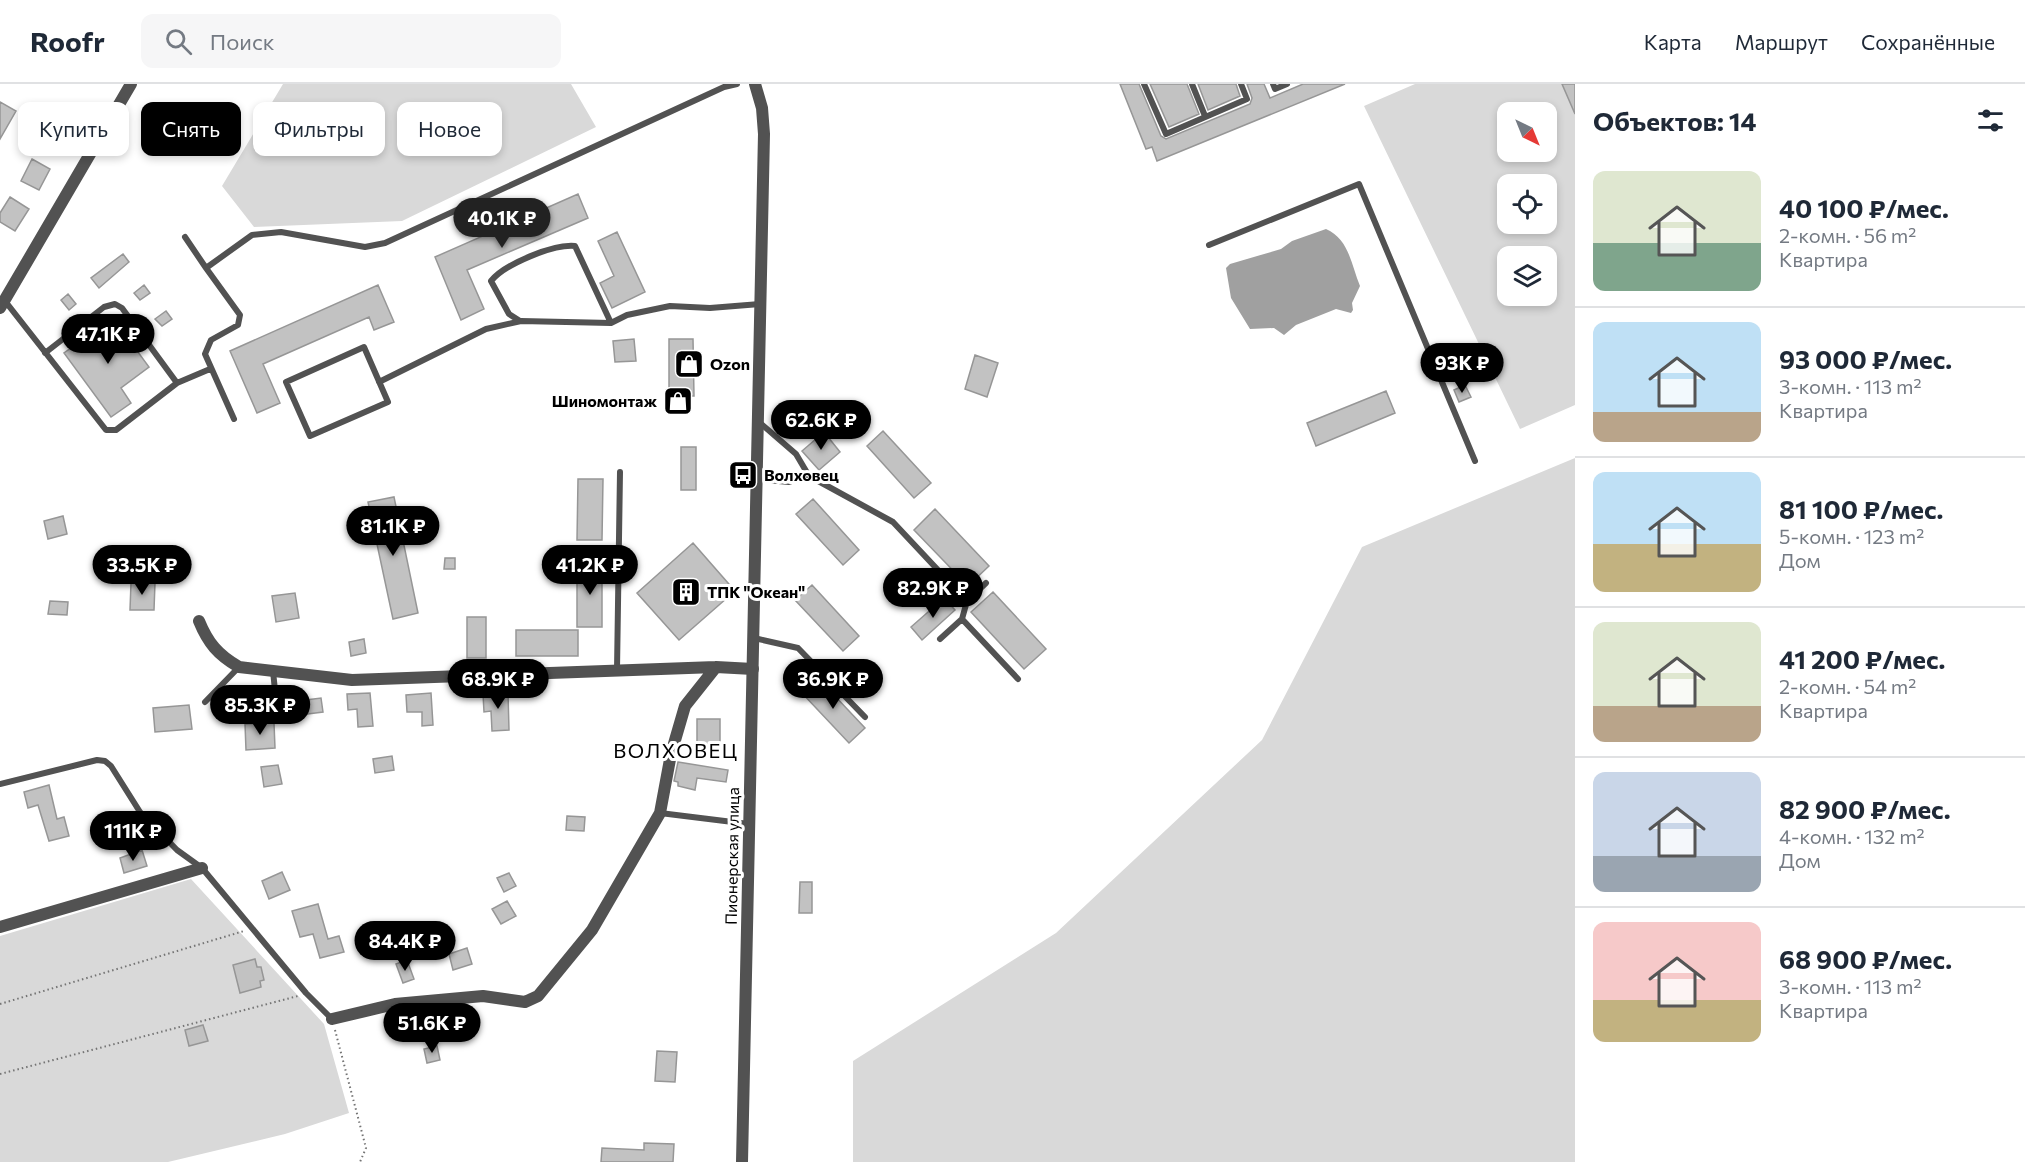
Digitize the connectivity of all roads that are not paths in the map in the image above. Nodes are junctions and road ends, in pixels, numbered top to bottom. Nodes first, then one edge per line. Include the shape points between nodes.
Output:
1 (131, 84) edge
2 (737, 84) edge
3 (754, 84) edge
4 (1144, 84) edge
5 (1192, 84) edge
6 (1241, 84) edge
7 (1273, 84) edge
8 (1287, 84) edge
9 (1205, 116) junction
10 (185, 237) dead end
11 (1209, 245) dead end
12 (206, 268) junction
13 (2, 304) edge
14 (760, 304) junction
15 (521, 321) junction
16 (611, 322) junction
17 (45, 353) junction
18 (210, 369) junction
19 (379, 382) junction
20 (177, 383) junction
21 (234, 419) dead end
22 (758, 421) junction
23 (1475, 461) dead end
24 (620, 472) dead end
25 (809, 476) junction
26 (757, 479) junction
27 (986, 583) dead end
28 (967, 601) junction
29 (962, 619) junction
30 (198, 621) dead end
31 (754, 638) junction
32 (940, 639) dead end
33 (239, 667) junction
34 (716, 667) junction
35 (753, 669) junction
36 (617, 670) junction
37 (273, 671) junction
38 (1018, 679) dead end
39 (205, 702) dead end
40 (277, 710) dead end
41 (865, 717) dead end
42 (0, 784) edge
43 (660, 813) junction
44 (749, 824) junction
45 (202, 868) junction
46 (0, 927) edge
47 (332, 1019) joint
48 (742, 1162) edge

1 - 13 street
2 - 12 lane via 384,243 365,247 281,232 252,235
3 - 14 street, Пионерская улица via 762,108 764,134
4 - 9 lane via 1166,134
5 - 9 lane
6 - 9 lane via 1247,99
7 - 8 lane via 1275,89
10 - 12 lane
11 - 23 lane via 1359,184
12 - 18 lane via 240,315 232,330 208,344 205,354
13 - 17 lane
14 - 16 lane via 670,306
14 - 22 street, Пионерская улица
15 - 16 lane
15 - 16 lane via 509,315 491,281 499,271 561,245 575,246
15 - 19 lane via 486,329
17 - 20 lane via 109,431 120,427
17 - 20 lane via 104,307 115,304 122,308
18 - 20 lane
18 - 21 lane
19 - 19 lane via 364,347 286,382 310,436 388,402
22 - 25 lane via 796,454
22 - 26 street, Пионерская улица
24 - 36 lane
25 - 26 lane via 789,482
25 - 28 lane via 892,522
26 - 31 street, Пионерская улица
27 - 28 lane
28 - 29 lane
29 - 32 lane
29 - 38 lane
30 - 33 street via 209,644
31 - 35 street, Пионерская улица
31 - 41 lane via 798,648
33 - 37 street
33 - 39 lane
34 - 35 street
34 - 36 street
34 - 43 street via 686,706 671,754
35 - 44 street, Пионерская улица
36 - 37 street via 352,680
37 - 40 lane
42 - 45 lane via 105,761 140,812 177,850
43 - 44 lane
43 - 47 street via 592,930 532,1000 483,996 395,1004
44 - 48 street, Пионерская улица
45 - 46 street
45 - 47 lane

